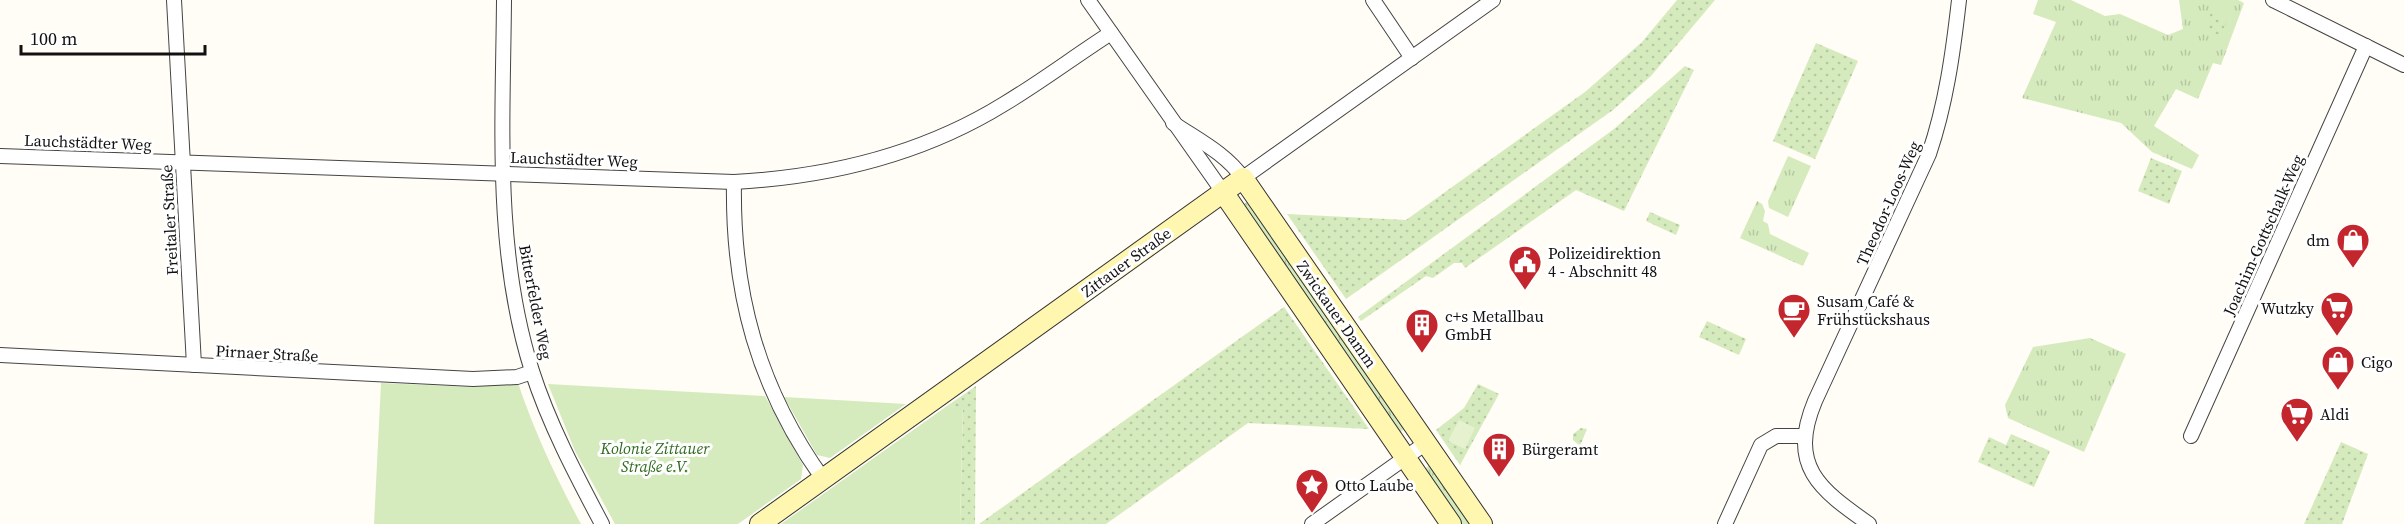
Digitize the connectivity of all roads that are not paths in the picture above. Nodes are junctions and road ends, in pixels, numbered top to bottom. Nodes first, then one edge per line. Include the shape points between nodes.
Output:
1 (174, 0) edge
2 (504, 0) edge
3 (1088, 0) edge
4 (1372, 0) edge
5 (1493, 0) edge
6 (1959, 0) edge
7 (2273, 0) edge
8 (1111, 33) junction
9 (2366, 46) junction
10 (1412, 58) junction
11 (2404, 65) edge
12 (1173, 123) junction
13 (0, 156) edge
14 (183, 161) junction
15 (503, 173) junction
16 (1243, 178) junction
17 (734, 182) junction
18 (1223, 192) junction
19 (0, 355) edge
20 (194, 365) junction
21 (532, 372) junction
22 (1805, 436) junction
23 (2191, 436) dead end
24 (1426, 443) junction
25 (1406, 457) junction
26 (823, 479) junction
27 (602, 524) edge
28 (760, 524) edge
29 (1312, 524) edge
30 (1451, 524) edge
31 (1482, 524) edge
32 (1725, 524) edge
33 (1869, 524) edge

1 - 14 street, Freitaler Straße
2 - 15 street, Bitterfelder Weg
3 - 8 street, Zwickauer Damm
4 - 10 street
5 - 10 street, Zittauer Straße
6 - 22 street, Theodor-Loos-Weg via 1950,73 1929,154 1815,401
7 - 9 street
8 - 12 street, Zwickauer Damm
8 - 17 street, Lauchstädter Weg via 1002,106 934,139 843,168
9 - 11 street
9 - 23 street, Joachim-Gottschalk-Weg
10 - 16 street, Zittauer Straße
12 - 16 street, Zwickauer Damm via 1222,154
12 - 18 street, Zwickauer Damm
13 - 14 street, Lauchstädter Weg
14 - 15 street, Lauchstädter Weg
14 - 20 street, Freitaler Straße
15 - 17 street, Lauchstädter Weg
15 - 21 street, Bitterfelder Weg via 510,273
16 - 18 street, Zittauer Straße
16 - 24 street, Zwickauer Damm
17 - 26 street via 738,278 749,326 785,420
18 - 25 street, Zwickauer Damm
18 - 26 street, Zittauer Straße
19 - 20 street, Pirnaer Straße
20 - 21 street, Pirnaer Straße via 473,379 517,377
21 - 27 street, Bitterfelder Weg via 571,465
22 - 32 street via 1776,436 1761,445
22 - 33 street, Theodor-Loos-Weg via 1806,461 1814,478 1839,503
24 - 25 street
24 - 31 street, Zwickauer Damm
25 - 29 street
25 - 30 street, Zwickauer Damm
26 - 28 street, Zittauer Straße

